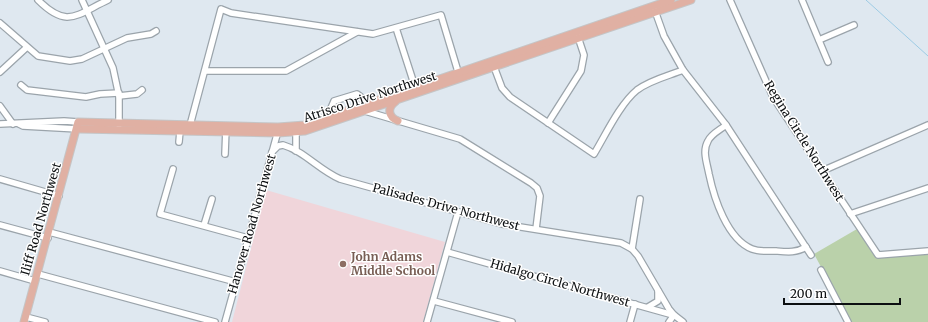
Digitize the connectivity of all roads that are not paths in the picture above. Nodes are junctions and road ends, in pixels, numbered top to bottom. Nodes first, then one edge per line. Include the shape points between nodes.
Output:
1 (38, 0) edge
2 (82, 0) edge
3 (108, 0) edge
4 (671, 0) edge
5 (691, 0) edge
6 (730, 0) edge
7 (802, 0) edge
8 (654, 9) junction
9 (87, 10) junction
10 (0, 23) edge
11 (854, 25) dead end
12 (396, 28) junction
13 (156, 31) dead end
14 (357, 32) junction
15 (578, 35) junction
16 (819, 40) junction
17 (26, 48) junction
18 (104, 49) junction
19 (828, 62) dead end
20 (493, 65) junction
21 (683, 70) junction
22 (205, 71) junction
23 (0, 72) edge
24 (459, 76) junction
25 (21, 85) dead end
26 (142, 90) dead end
27 (416, 90) junction
28 (119, 94) junction
29 (397, 101) junction
30 (0, 106) edge
31 (365, 108) junction
32 (335, 119) junction
33 (398, 121) junction
34 (548, 123) junction
35 (0, 124) edge
36 (13, 124) junction
37 (726, 125) junction
38 (928, 125) edge
39 (78, 126) junction
40 (119, 126) junction
41 (189, 128) junction
42 (226, 129) junction
43 (278, 130) junction
44 (296, 130) junction
45 (180, 131) junction
46 (179, 142) dead end
47 (296, 150) junction
48 (272, 152) junction
49 (225, 154) dead end
50 (173, 169) dead end
51 (822, 171) junction
52 (0, 179) edge
53 (928, 188) edge
54 (59, 196) junction
55 (212, 199) dead end
56 (640, 199) dead end
57 (458, 212) junction
58 (850, 214) junction
59 (0, 225) edge
60 (204, 225) junction
61 (536, 229) junction
62 (48, 235) junction
63 (248, 238) junction
64 (806, 247) junction
65 (632, 249) junction
66 (928, 251) edge
67 (447, 252) junction
68 (811, 255) dead end
69 (821, 270) dead end
70 (0, 271) edge
71 (37, 278) junction
72 (236, 282) junction
73 (658, 289) junction
74 (434, 300) junction
75 (635, 304) junction
76 (647, 308) junction
77 (674, 315) junction
78 (25, 319) edge
79 (45, 322) edge
80 (215, 322) edge
81 (225, 322) edge
82 (428, 322) edge
83 (512, 322) edge
84 (630, 322) edge
85 (669, 322) edge
86 (683, 322) edge
87 (848, 322) edge

1 - 9 street via 57,16 69,17
2 - 9 street
3 - 9 street
4 - 8 main road, Atrisco Drive Northwest
5 - 8 main road, Atrisco Drive Northwest
6 - 51 street, Regina Circle Northwest via 773,97
7 - 16 street
8 - 15 main road, Atrisco Drive Northwest
8 - 21 street via 664,36
9 - 18 street
10 - 17 street
11 - 16 street
12 - 14 street via 373,34
12 - 24 street via 441,15
12 - 27 street
13 - 18 street via 127,38
14 - 22 street via 286,71
14 - 22 street via 231,13 221,9
15 - 20 main road, Atrisco Drive Northwest
15 - 34 street via 584,55 581,71
16 - 19 street
17 - 18 street via 44,58 70,61 82,60
17 - 23 street
18 - 28 street via 113,68
20 - 24 main road, Atrisco Drive Northwest
20 - 34 street via 502,88 510,97
21 - 34 street via 638,90 628,100 594,154
21 - 37 street
22 - 41 street
24 - 27 main road, Atrisco Drive Northwest
25 - 28 street via 27,90 86,97
26 - 28 street via 137,94
27 - 29 main road, Atrisco Drive Northwest
27 - 31 main road, Atrisco Drive Northwest
28 - 40 street
29 - 31 main road, Atrisco Drive Northwest
29 - 33 main road via 389,111 392,118
30 - 36 street
31 - 32 main road, Atrisco Drive Northwest
31 - 32 street via 362,97 357,94 336,100 331,106
31 - 33 street
32 - 44 main road, Atrisco Drive Northwest
33 - 61 street via 460,139 533,184 540,200
35 - 36 street, Atrisco Drive Northwest
36 - 39 street, Atrisco Drive Northwest
37 - 64 street
37 - 64 street via 711,136 707,142 705,155 716,205 737,238 757,250 798,252
38 - 51 street
39 - 40 main road, Atrisco Drive Northwest
39 - 54 main road, Iliff Road Northwest
40 - 41 main road, Atrisco Drive Northwest
40 - 45 main road, Atrisco Drive Northwest
41 - 42 main road, Atrisco Drive Northwest
41 - 45 main road, Atrisco Drive Northwest
42 - 43 main road, Atrisco Drive Northwest
42 - 49 street
43 - 44 main road, Atrisco Drive Northwest
43 - 48 street, Hanover Road Northwest
44 - 47 street
45 - 46 street
47 - 48 street via 283,145
47 - 57 street, Palisades Drive Northwest via 340,179
48 - 63 street, Hanover Road Northwest
50 - 60 street via 160,214
51 - 58 street, Regina Circle Northwest
52 - 54 street
53 - 58 street
54 - 62 main road, Iliff Road Northwest
55 - 60 street
56 - 65 street
57 - 61 street, Palisades Drive Northwest via 508,225
57 - 67 street
58 - 66 street, Regina Circle Northwest via 878,255
59 - 62 street
60 - 63 street
61 - 65 street, Palisades Drive Northwest via 613,241
62 - 71 main road, Iliff Road Northwest
62 - 72 street
63 - 72 street, Hanover Road Northwest
64 - 68 street
65 - 73 street
67 - 74 street
67 - 75 street, Hidalgo Circle Northwest
69 - 87 street
70 - 71 street
71 - 78 main road, Iliff Road Northwest
71 - 80 street
72 - 81 street, Hanover Road Northwest
73 - 76 street via 658,301
73 - 77 street
74 - 82 street
74 - 83 street
75 - 76 street, Hidalgo Circle Northwest
75 - 84 street
76 - 77 street, Hidalgo Circle Northwest
77 - 85 street
77 - 86 street
78 - 79 street

